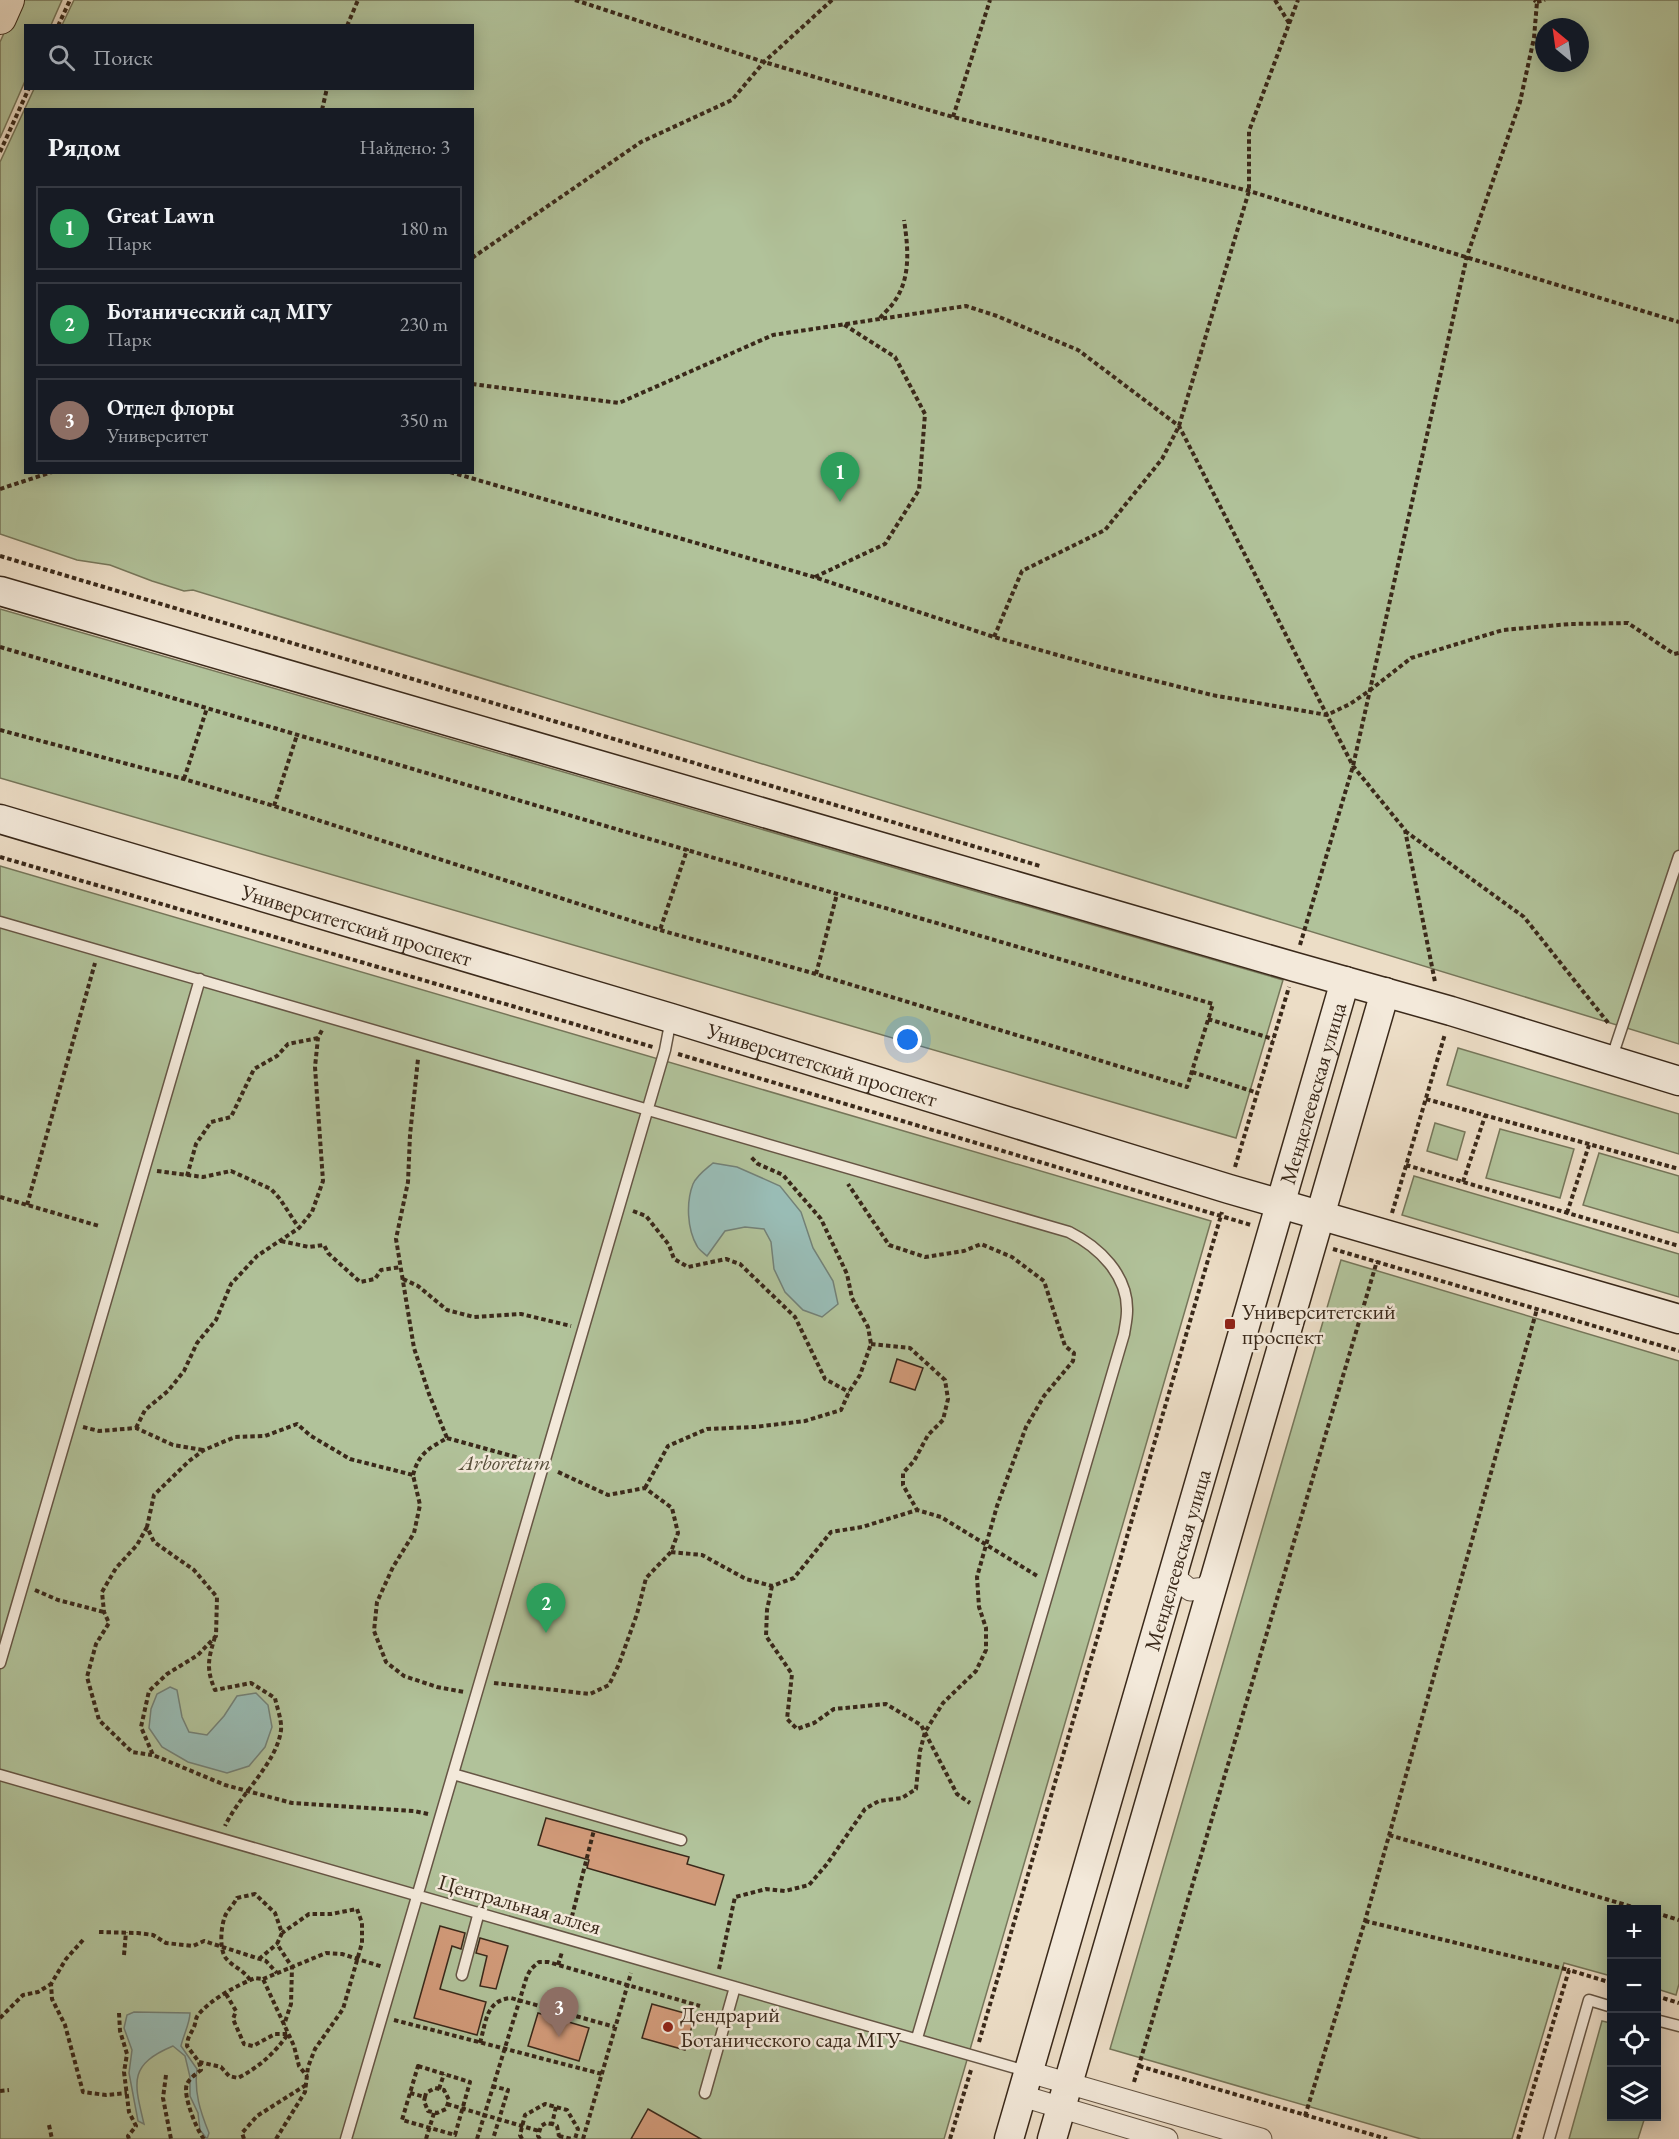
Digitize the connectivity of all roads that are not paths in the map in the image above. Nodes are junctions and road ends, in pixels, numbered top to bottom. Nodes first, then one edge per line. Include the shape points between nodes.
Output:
1 (8, 0) edge
2 (0, 18) edge
3 (0, 591) edge
4 (0, 819) edge
5 (1679, 856) edge
6 (0, 922) edge
7 (200, 979) junction
8 (1345, 981) junction
9 (1385, 992) junction
10 (671, 1018) junction
11 (1615, 1049) junction
12 (1679, 1081) edge
13 (648, 1109) junction
14 (1282, 1205) junction
15 (1319, 1216) junction
16 (1679, 1319) edge
17 (1176, 1565) junction
18 (1215, 1576) junction
19 (0, 1663) edge
20 (453, 1774) junction
21 (0, 1775) edge
22 (681, 1839) dead end
23 (418, 1894) junction
24 (479, 1912) junction
25 (462, 1975) dead end
26 (735, 1987) junction
27 (1607, 2006) edge
28 (1661, 2021) edge
29 (1679, 2026) edge
30 (917, 2038) junction
31 (1025, 2084) junction
32 (705, 2093) dead end
33 (1064, 2095) junction
34 (346, 2139) edge
35 (1009, 2139) edge
36 (1052, 2139) edge
37 (1167, 2139) edge
38 (1261, 2139) edge
39 (1549, 2139) edge

1 - 2 main road
3 - 8 main road via 1298,955
4 - 10 main road, Университетский проспект
5 - 11 lane
6 - 7 lane
7 - 13 lane
7 - 19 lane
8 - 9 main road
8 - 14 main road, Менделеевская улица
9 - 11 main road via 1447,998
9 - 15 main road, Менделеевская улица
10 - 13 lane
10 - 14 main road, Университетский проспект via 1225,1202
11 - 12 main road
13 - 20 lane
13 - 30 lane via 1069,1232 1103,1254 1120,1279 1127,1309 1124,1334
14 - 15 main road, Университетский проспект
14 - 17 main road, Менделеевская улица
15 - 16 main road, Университетский проспект via 1381,1248
15 - 18 main road, Менделеевская улица
17 - 18 street via 1178,1580 1190,1590 1205,1588
17 - 31 main road, Менделеевская улица
18 - 33 main road, Менделеевская улица
20 - 22 lane
20 - 23 lane
21 - 23 lane, Центральная аллея
23 - 24 lane, Центральная аллея
23 - 34 lane
24 - 25 lane
24 - 26 lane, Центральная аллея
26 - 30 lane, Центральная аллея
26 - 32 lane
27 - 39 lane via 1589,2001
28 - 29 lane
30 - 31 lane, Центральная аллея via 975,2055
31 - 33 street
31 - 35 main road, Менделеевская улица
33 - 36 main road, Менделеевская улица
33 - 37 street
33 - 38 street

